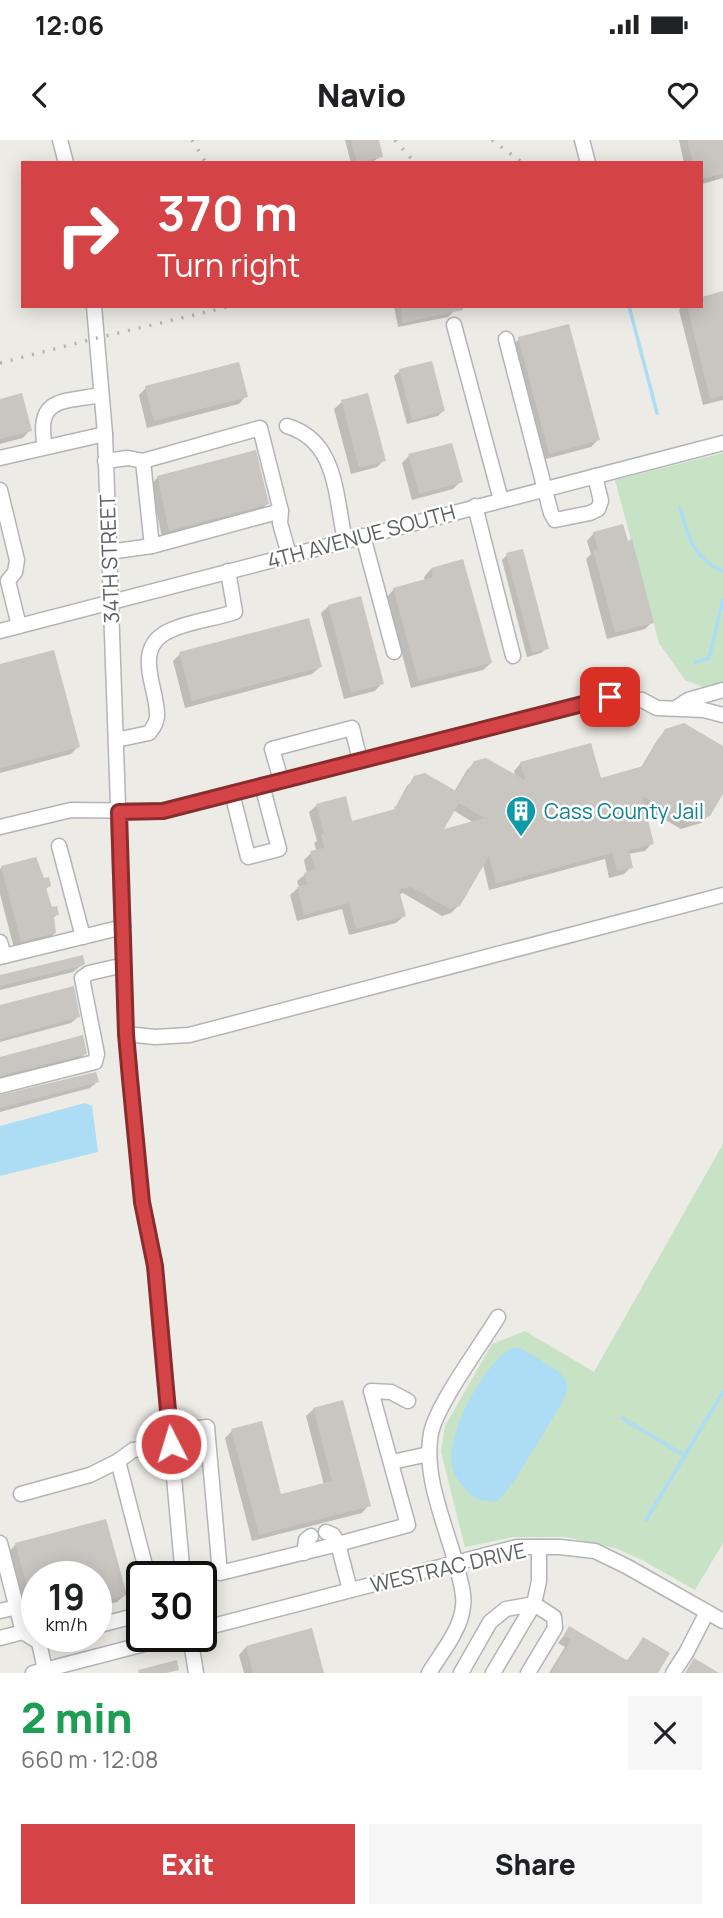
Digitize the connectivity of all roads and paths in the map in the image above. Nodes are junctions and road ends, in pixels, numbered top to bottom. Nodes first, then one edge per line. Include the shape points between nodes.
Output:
1 (60, 140) edge
2 (582, 140) edge
3 (65, 161) edge
4 (587, 161) edge
5 (94, 308) edge
6 (454, 325) dead end
7 (506, 339) dead end
8 (101, 395) junction
9 (287, 426) dead end
10 (105, 434) junction
11 (723, 443) edge
12 (45, 446) junction
13 (0, 457) edge
14 (105, 461) junction
15 (143, 461) junction
16 (595, 476) junction
17 (545, 489) junction
18 (0, 490) edge
19 (501, 500) junction
20 (475, 506) junction
21 (281, 511) junction
22 (363, 536) junction
23 (345, 540) junction
24 (152, 546) junction
25 (109, 552) junction
26 (289, 555) junction
27 (228, 571) junction
28 (111, 602) junction
29 (19, 626) junction
30 (0, 631) edge
31 (394, 652) dead end
32 (513, 656) dead end
33 (723, 690) edge
34 (673, 709) junction
35 (723, 715) edge
36 (117, 740) junction
37 (360, 760) junction
38 (281, 780) junction
39 (262, 785) junction
40 (232, 793) junction
41 (119, 812) junction
42 (0, 827) edge
43 (59, 846) dead end
44 (723, 895) edge
45 (123, 927) junction
46 (83, 937) junction
47 (1, 952) edge
48 (124, 965) junction
49 (126, 1034) junction
50 (0, 1086) edge
51 (498, 1317) dead end
52 (408, 1401) dead end
53 (170, 1438) junction
54 (429, 1454) junction
55 (118, 1461) junction
56 (392, 1462) junction
57 (21, 1493) dead end
58 (326, 1532) dead end
59 (312, 1536) dead end
60 (0, 1543) edge
61 (338, 1544) junction
62 (539, 1547) junction
63 (304, 1553) junction
64 (144, 1561) edge
65 (182, 1561) edge
66 (455, 1562) junction
67 (351, 1590) junction
68 (534, 1604) junction
69 (18, 1607) junction
70 (0, 1611) edge
71 (707, 1612) junction
72 (723, 1621) edge
73 (21, 1622) edge
74 (217, 1625) edge
75 (21, 1633) edge
76 (0, 1638) edge
77 (126, 1649) edge
78 (39, 1652) edge
79 (193, 1652) edge
80 (39, 1672) edge
81 (196, 1673) edge
82 (429, 1673) edge
83 (461, 1673) edge
84 (493, 1673) edge
85 (528, 1673) edge
86 (673, 1673) edge

1 - 3 street
2 - 4 street
5 - 8 street, 34TH STREET
6 - 19 street
7 - 17 street
8 - 10 street, 34TH STREET
8 - 12 street via 57,404 46,411 42,420
9 - 23 street via 302,430 328,461
10 - 12 street
10 - 14 street, 34TH STREET
11 - 16 street, 4TH AVENUE SOUTH
12 - 13 street
14 - 15 street
14 - 25 street, 34TH STREET
15 - 21 street via 260,428
15 - 24 street
16 - 17 street, 4TH AVENUE SOUTH
16 - 17 street via 601,502 598,509 564,520 555,520
17 - 19 street, 4TH AVENUE SOUTH
18 - 29 street via 17,561 8,582
19 - 20 street, 4TH AVENUE SOUTH
20 - 22 street, 4TH AVENUE SOUTH
20 - 32 street
21 - 24 street
21 - 26 street
22 - 23 street, 4TH AVENUE SOUTH
22 - 31 street
23 - 26 street, 4TH AVENUE SOUTH
24 - 25 street
25 - 28 street, 34TH STREET
26 - 27 street, 4TH AVENUE SOUTH
27 - 28 street, 4TH AVENUE SOUTH
27 - 36 street via 235,611 171,630 157,639 149,653 155,724 149,733
28 - 29 street, 4TH AVENUE SOUTH
28 - 36 street, 34TH STREET
29 - 30 street, 4TH AVENUE SOUTH
33 - 34 street
34 - 35 street
34 - 37 street via 610,697
36 - 41 street, 34TH STREET
37 - 38 street
37 - 38 street via 352,728 272,749
38 - 39 street
39 - 40 street
39 - 40 street via 279,849 248,857
40 - 41 street via 163,811
41 - 42 street via 71,810
41 - 45 street, 34TH STREET
43 - 46 street
44 - 49 street via 189,1035
45 - 46 street
45 - 48 street, 34TH STREET
46 - 47 street
48 - 49 street, 34TH STREET
48 - 50 street via 82,978 95,1062
49 - 53 street, 34TH STREET via 142,1202 155,1266
51 - 54 street via 440,1409 431,1431
52 - 56 street via 391,1392 371,1391
53 - 55 street via 133,1450
53 - 63 street via 207,1427 220,1573
53 - 65 street, 34TH STREET
54 - 56 street
54 - 66 street
55 - 57 street via 90,1475
55 - 64 street
56 - 61 street via 408,1525
58 - 61 street via 334,1535
59 - 63 street via 306,1540
60 - 69 street
61 - 63 street
61 - 67 street
62 - 66 street, WESTRAC DRIVE via 517,1547
62 - 68 street
62 - 71 street, WESTRAC DRIVE via 595,1551
66 - 67 street, WESTRAC DRIVE
66 - 82 street via 463,1607 455,1631
67 - 74 street, WESTRAC DRIVE
68 - 83 street via 506,1609 490,1622
68 - 84 street
68 - 85 street via 554,1617 555,1628
69 - 70 street
69 - 73 street
71 - 72 street, WESTRAC DRIVE
71 - 86 street
75 - 76 street
77 - 80 street
78 - 80 street
79 - 81 street

